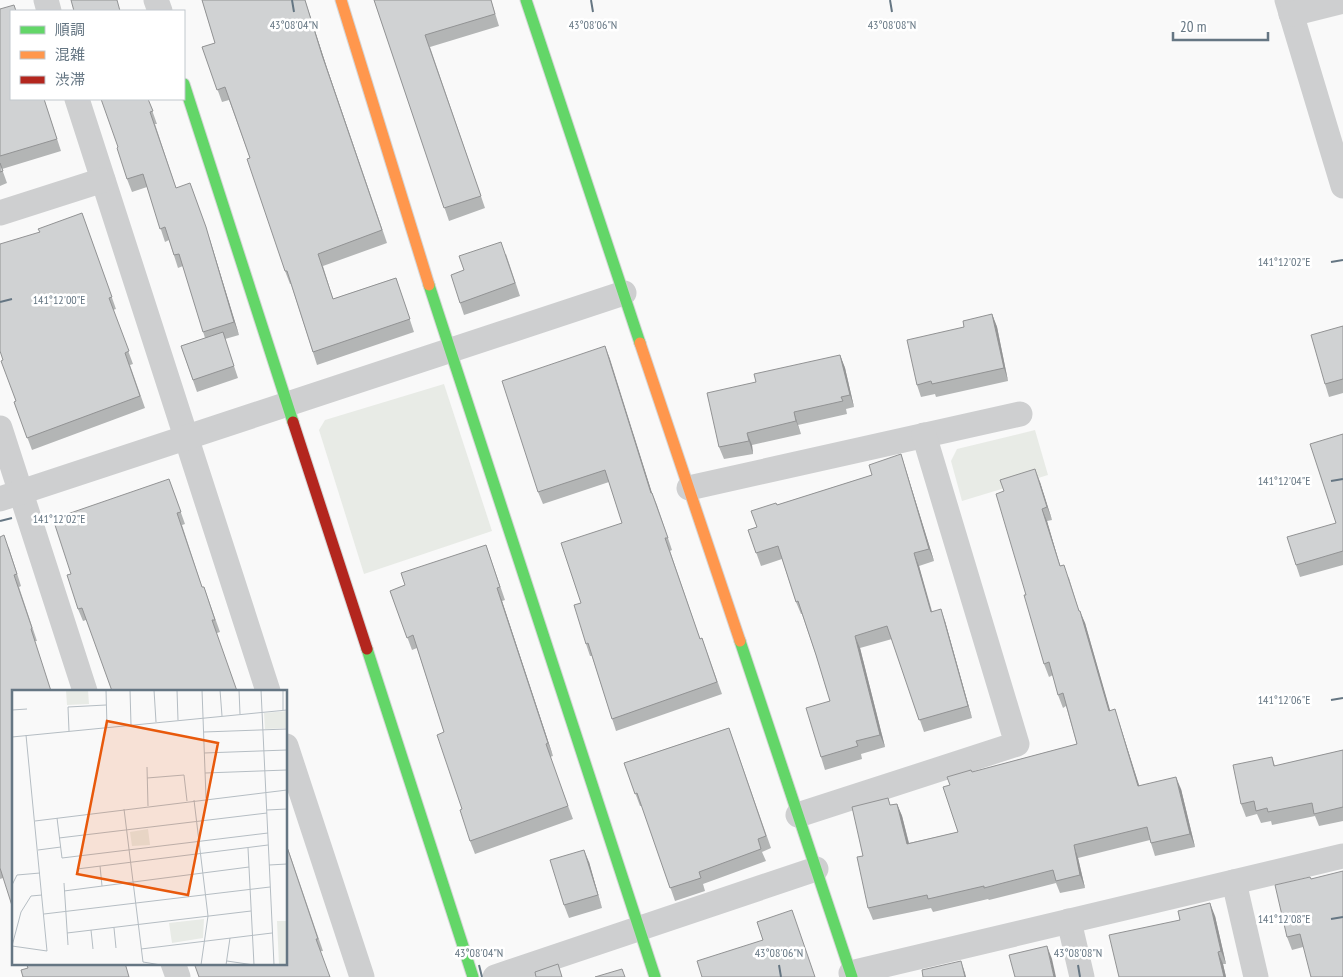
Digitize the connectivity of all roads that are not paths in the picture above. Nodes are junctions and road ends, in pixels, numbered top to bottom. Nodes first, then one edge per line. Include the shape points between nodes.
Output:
1 (341, 0) edge
2 (526, 0) edge
3 (1343, 1) edge
4 (1289, 7) edge
5 (185, 87) edge
6 (77, 100) edge
7 (103, 180) junction
8 (1343, 186) edge
9 (0, 213) edge
10 (624, 293) junction
11 (450, 351) junction
12 (288, 404) junction
13 (1020, 414) dead end
14 (0, 428) edge
15 (924, 435) junction
16 (186, 437) junction
17 (689, 488) junction
18 (10, 495) edge
19 (85, 690) edge
20 (268, 690) edge
21 (288, 752) edge
22 (798, 815) junction
23 (1343, 856) edge
24 (816, 869) junction
25 (1234, 882) junction
26 (1069, 921) junction
27 (640, 929) junction
28 (174, 964) edge
29 (852, 975) edge
30 (178, 977) edge
31 (362, 977) edge
32 (473, 977) edge
33 (494, 977) edge
34 (655, 977) edge
35 (1082, 977) edge
36 (1256, 977) edge

1 - 11 street
2 - 10 street
3 - 4 street
4 - 8 street
5 - 12 street
6 - 7 street
7 - 9 street
7 - 16 street
10 - 11 street
10 - 17 street
11 - 12 street
11 - 27 street
12 - 16 street
12 - 32 street
13 - 15 street
14 - 18 street
15 - 17 street
15 - 22 street via 1017,744
16 - 18 street
16 - 20 street
17 - 22 street
18 - 19 street
21 - 31 street
22 - 24 street
23 - 25 street
24 - 27 street
24 - 29 street
25 - 26 street
25 - 36 street
26 - 29 street
26 - 35 street
27 - 33 street
27 - 34 street
28 - 30 street

